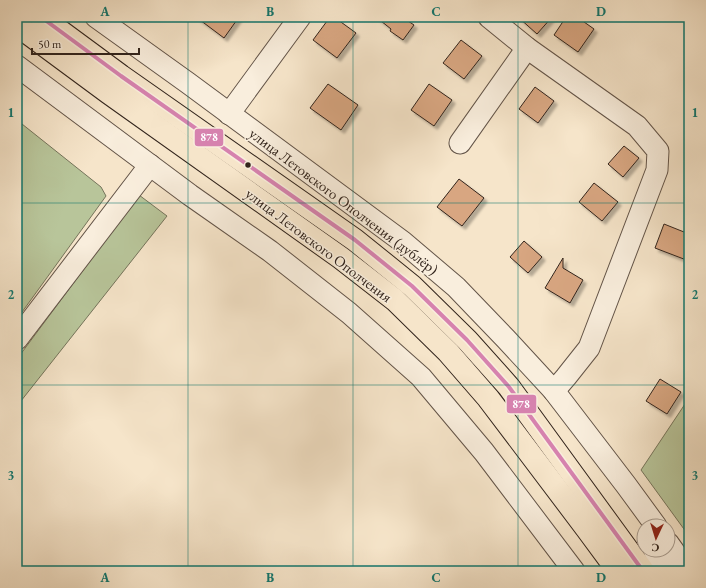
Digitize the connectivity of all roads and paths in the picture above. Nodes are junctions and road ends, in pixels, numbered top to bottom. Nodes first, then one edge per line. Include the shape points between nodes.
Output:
1 (41, 17) edge
2 (96, 17) edge
3 (300, 17) edge
4 (489, 17) edge
5 (17, 25) edge
6 (527, 48) junction
7 (17, 66) edge
8 (229, 114) junction
9 (460, 143) dead end
10 (150, 165) junction
11 (17, 339) edge
12 (554, 391) junction
13 (626, 485) junction
14 (640, 518) edge
15 (650, 518) edge
16 (676, 554) edge
17 (658, 558) edge
18 (574, 571) edge
19 (618, 571) edge
20 (643, 571) edge
21 (664, 571) edge
22 (688, 571) edge

1 - 20 main road, улица Летовского Ополчения via 355,240 412,286 467,340 509,387
2 - 8 street, улица Летовского Ополчения (дублёр)
3 - 8 street
4 - 6 street
5 - 19 main road, улица Летовского Ополчения via 341,258 395,300 448,352 488,398
6 - 9 street
6 - 12 street via 637,126 658,151 658,170 589,348
7 - 10 street
8 - 12 street, улица Летовского Ополчения (дублёр) via 408,247 456,287
10 - 11 street
10 - 18 street via 325,294 421,377 484,452
12 - 13 street, улица Летовского Ополчения (дублёр)
13 - 14 street
13 - 15 street, улица Летовского Ополчения (дублёр)
16 - 22 street
17 - 21 street

